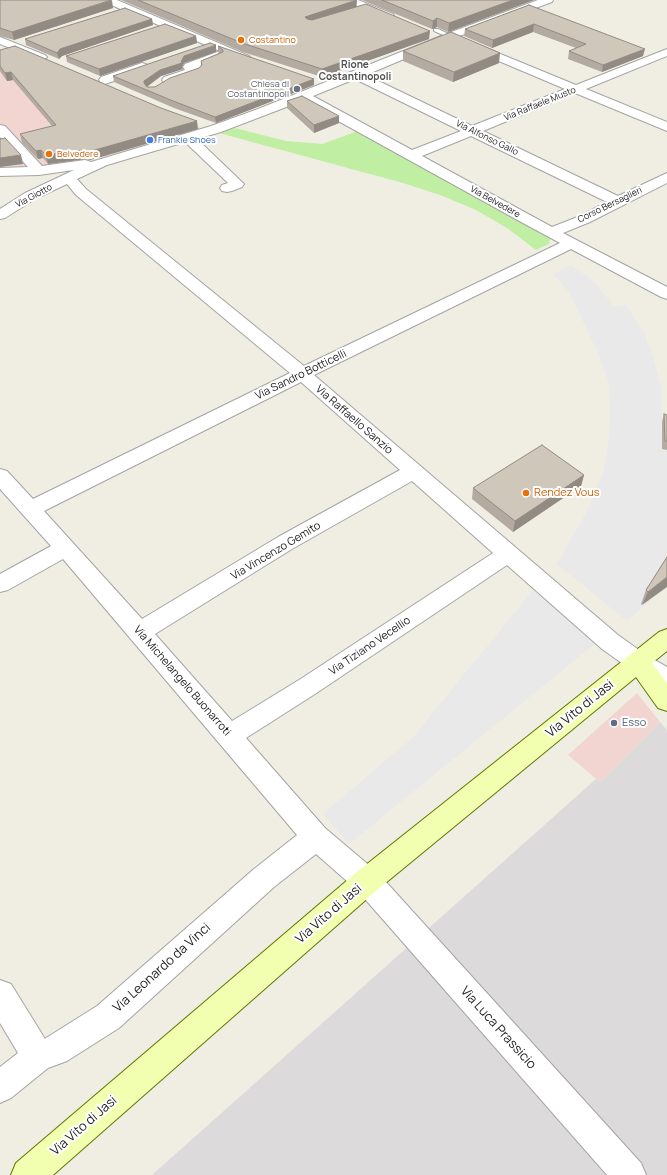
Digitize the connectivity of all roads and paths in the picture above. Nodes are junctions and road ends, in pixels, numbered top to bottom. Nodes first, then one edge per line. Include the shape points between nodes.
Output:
1 (108, 0) edge
2 (349, 0) edge
3 (548, 0) edge
4 (528, 7) junction
5 (126, 8) junction
6 (111, 13) edge
7 (542, 13) edge
8 (398, 20) edge
9 (166, 25) junction
10 (152, 30) edge
11 (424, 31) edge
12 (443, 35) junction
13 (0, 40) edge
14 (210, 44) junction
15 (195, 49) edge
16 (643, 50) edge
17 (230, 52) junction
18 (662, 54) edge
19 (252, 60) edge
20 (55, 63) edge
21 (150, 64) edge
22 (357, 75) junction
23 (90, 78) edge
24 (309, 79) edge
25 (105, 80) dead end
26 (330, 85) junction
27 (157, 86) edge
28 (576, 89) junction
29 (119, 90) edge
30 (303, 96) junction
31 (324, 106) junction
32 (263, 112) junction
33 (195, 121) edge
34 (667, 127) edge
35 (0, 129) edge
36 (216, 129) junction
37 (474, 131) junction
38 (187, 137) junction
39 (412, 155) junction
40 (102, 162) junction
41 (39, 171) junction
42 (0, 172) edge
43 (667, 177) edge
44 (69, 178) junction
45 (227, 188) dead end
46 (618, 202) junction
47 (0, 215) edge
48 (551, 232) junction
49 (572, 243) junction
50 (667, 294) edge
51 (302, 374) junction
52 (413, 472) junction
53 (0, 476) edge
54 (30, 509) junction
55 (66, 548) junction
56 (509, 553) junction
57 (0, 584) edge
58 (140, 632) junction
59 (667, 638) edge
60 (638, 662) junction
61 (667, 679) edge
62 (667, 701) edge
63 (229, 736) junction
64 (316, 837) junction
65 (367, 881) junction
66 (0, 995) edge
67 (38, 1057) junction
68 (0, 1088) edge
69 (28, 1175) edge
70 (629, 1175) edge

1 - 5 street
2 - 8 street via 365,9
3 - 4 street
4 - 7 street
4 - 12 street
5 - 6 street
5 - 9 street
9 - 10 street
9 - 14 street
11 - 12 street
12 - 22 street
12 - 28 street
13 - 20 street
14 - 15 street
14 - 17 street
16 - 18 street
17 - 19 street
17 - 27 street via 189,66 195,70 166,80
18 - 28 street, Via Raffaele Musto
21 - 25 street
22 - 26 street
22 - 37 street, Via Alfonso Gallo
23 - 29 street
24 - 26 street
26 - 30 street
28 - 34 street
28 - 37 street, Via Raffaele Musto
30 - 31 street, Via Belvedere
30 - 32 street
31 - 32 street
31 - 39 street, Via Belvedere
32 - 36 street
33 - 36 street
35 - 41 street
36 - 38 street
37 - 39 street, Via Raffaele Musto
37 - 46 street, Via Alfonso Gallo
38 - 40 street
38 - 45 street via 237,184
39 - 48 street, Via Belvedere
40 - 41 street
40 - 44 street, Via Giotto
41 - 42 street
43 - 46 street, Corso Bersaglieri
44 - 47 street, Via Giotto via 30,196
44 - 51 street, Via Raffaello Sanzio via 82,192
46 - 48 street, Corso Bersaglieri
48 - 49 street, Via Belvedere
49 - 50 street, Via Belvedere
49 - 51 street, Via Sandro Botticelli
51 - 52 street, Via Raffaello Sanzio
51 - 54 street, Via Sandro Botticelli
52 - 56 street, Via Raffaello Sanzio
52 - 58 street, Via Vincenzo Gemito via 285,543
53 - 54 street, Via Michelangelo Buonarroti
54 - 55 street, Via Michelangelo Buonarroti
55 - 57 street
55 - 58 street, Via Michelangelo Buonarroti
56 - 60 street, Via Raffaello Sanzio via 610,642
56 - 63 street, Via Tiziano Vecellio via 314,683
58 - 63 street, Via Michelangelo Buonarroti
59 - 60 street, Via Vito di Jasi
60 - 61 street, Via Raffaello Sanzio
60 - 62 street
60 - 65 street, Via Vito di Jasi
63 - 64 street, Via Michelangelo Buonarroti
64 - 65 street, Via Michelangelo Buonarroti
64 - 67 street, Via Leonardo da Vinci via 258,883 108,1017 56,1050
65 - 69 street, Via Vito di Jasi
65 - 70 street, Via Luca Prassicio
66 - 67 street
67 - 68 street, Via Leonardo da Vinci

